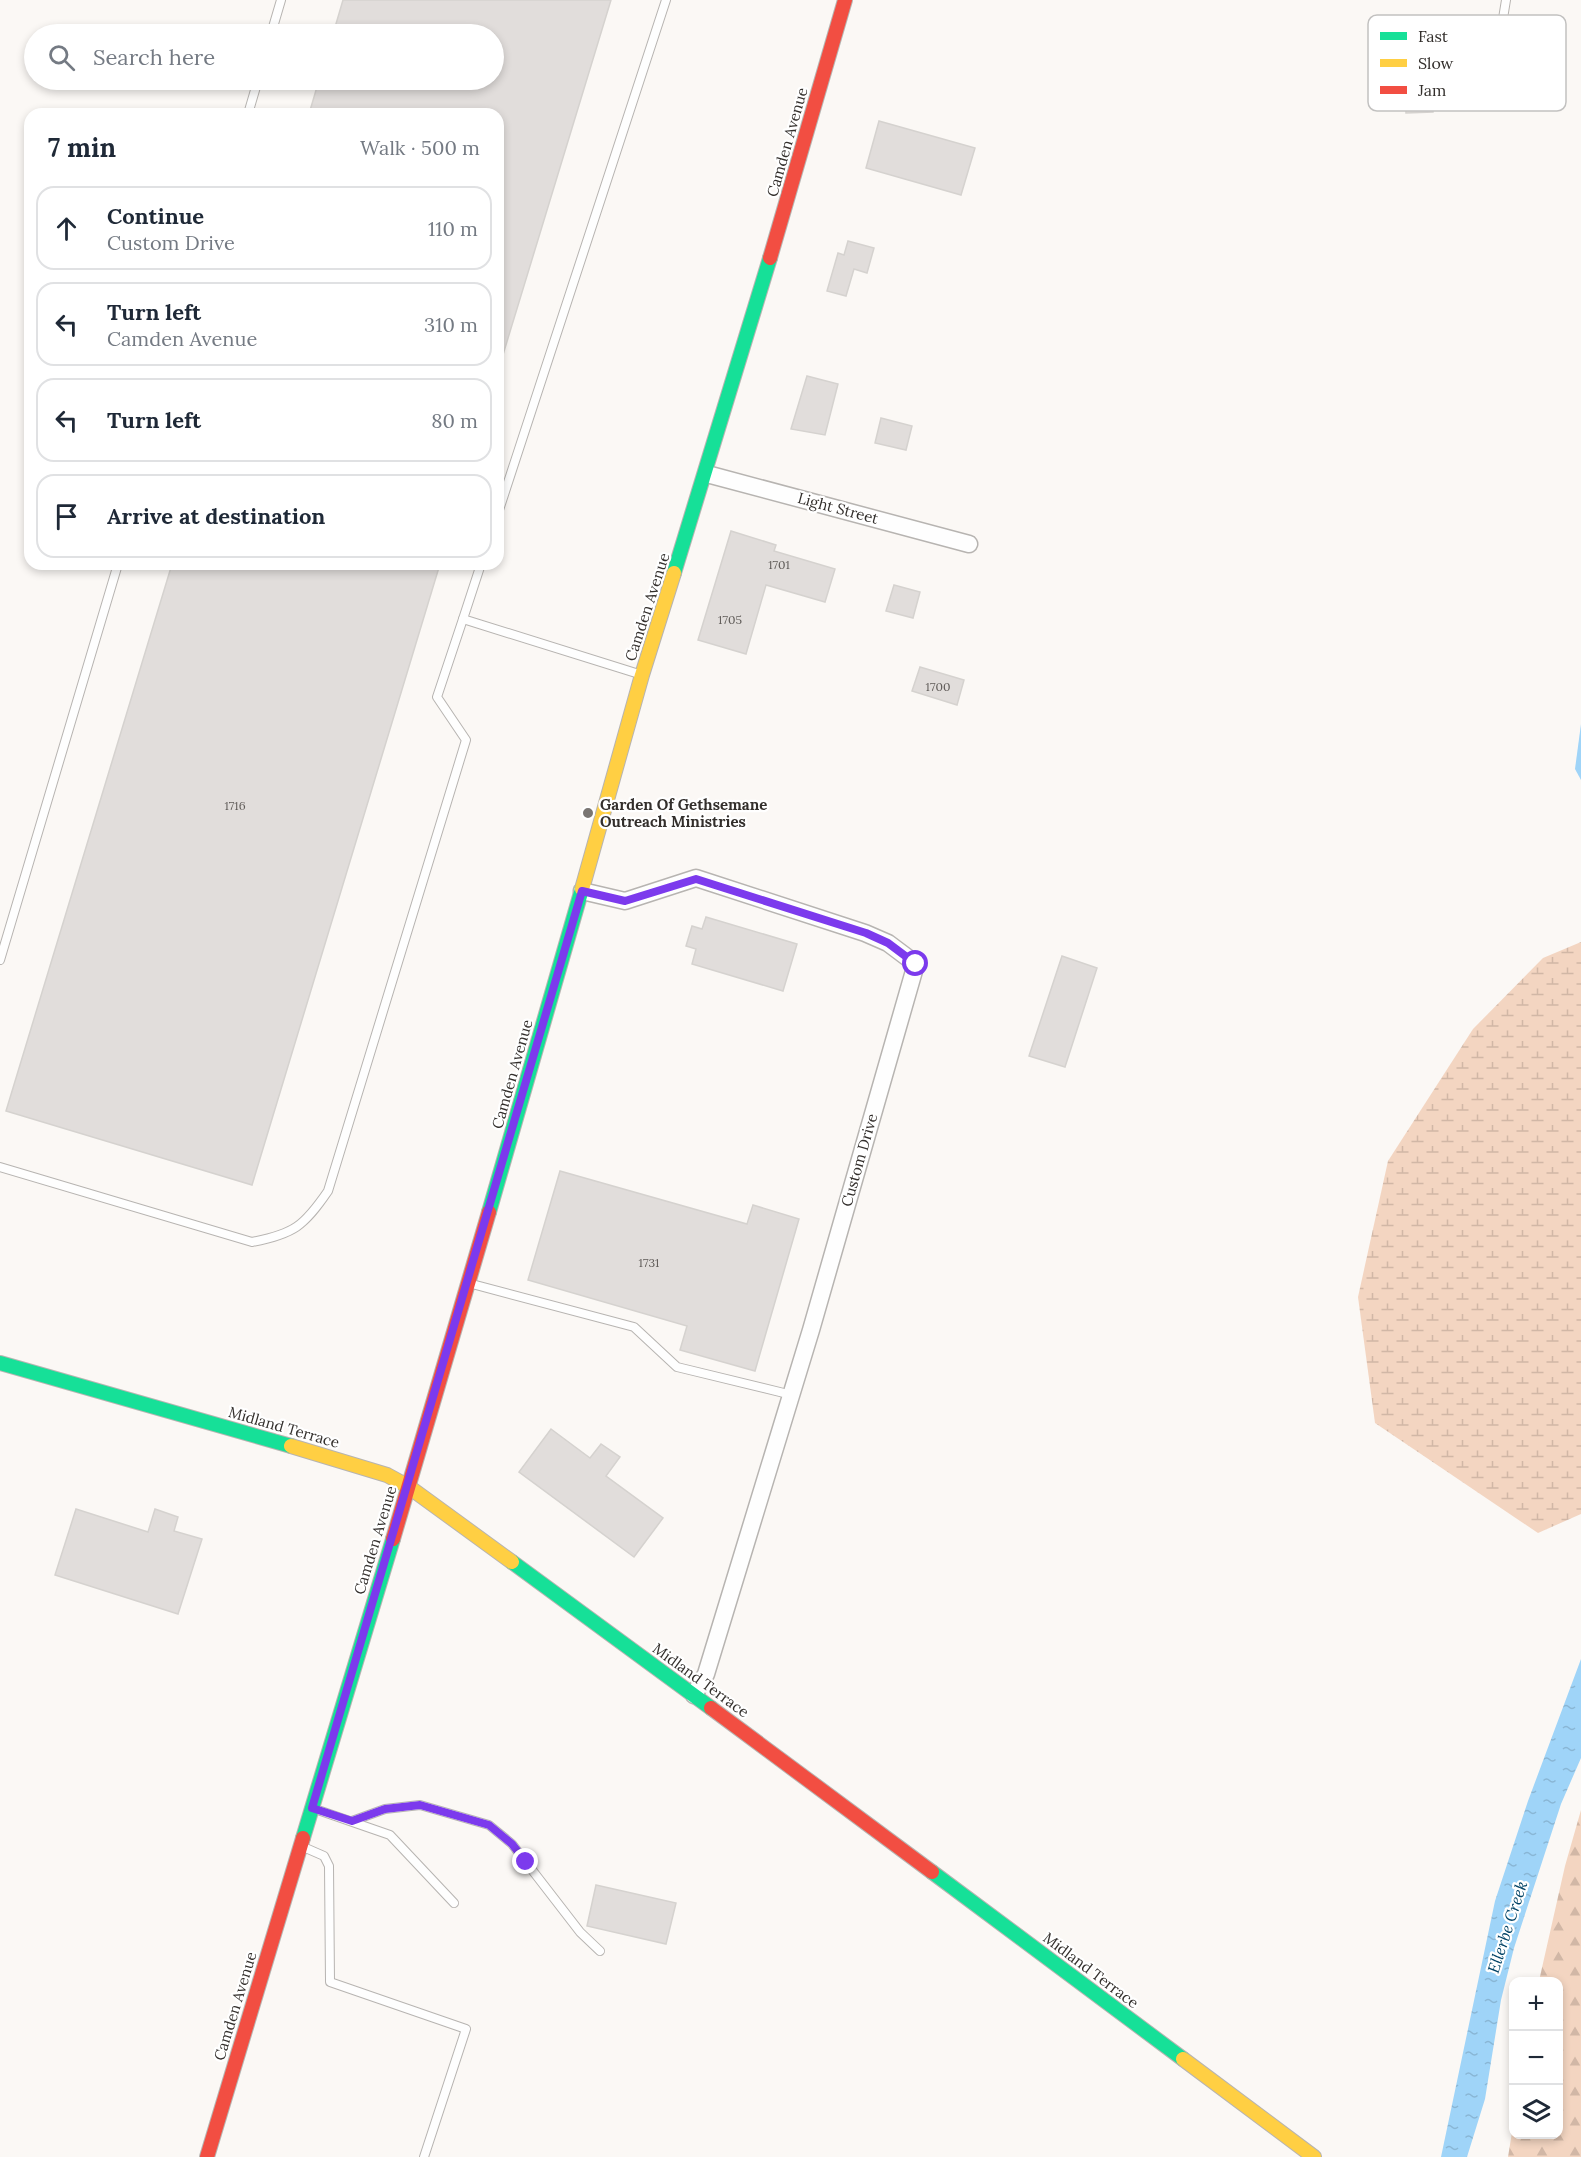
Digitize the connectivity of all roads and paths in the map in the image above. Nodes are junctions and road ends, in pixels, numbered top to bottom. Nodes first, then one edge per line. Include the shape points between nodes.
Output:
1 (280, 0) edge
2 (666, 0) edge
3 (845, 0) edge
4 (1506, 0) edge
5 (1504, 15) edge
6 (274, 24) edge
7 (255, 90) edge
8 (250, 108) edge
9 (707, 474) junction
10 (504, 495) edge
11 (969, 544) dead end
12 (116, 570) edge
13 (479, 570) edge
14 (463, 619) junction
15 (642, 675) junction
16 (582, 891) junction
17 (0, 960) edge
18 (0, 1167) edge
19 (468, 1283) junction
20 (0, 1363) edge
21 (792, 1395) junction
22 (409, 1486) junction
23 (694, 1695) junction
24 (312, 1808) junction
25 (352, 1821) junction
26 (300, 1846) junction
27 (454, 1903) dead end
28 (600, 1951) dead end
29 (207, 2157) edge
30 (423, 2157) edge
31 (1314, 2157) edge

1 - 6 lane
2 - 10 lane
3 - 9 street, Camden Avenue
4 - 5 lane
7 - 8 lane
9 - 11 street, Light Street
9 - 15 street, Camden Avenue
12 - 17 lane
13 - 14 lane
14 - 15 lane
14 - 18 lane via 437,697 466,740 328,1191 309,1218 283,1236 252,1242
15 - 16 street, Camden Avenue
16 - 19 street, Camden Avenue
16 - 21 street, Custom Drive via 625,901 696,879 866,933 888,943 916,964
19 - 21 lane via 634,1327 677,1367
19 - 22 street, Camden Avenue
20 - 22 street, Midland Terrace via 329,1457
21 - 23 street, Custom Drive via 706,1674
22 - 23 street, Midland Terrace
22 - 24 street, Camden Avenue
23 - 31 street, Midland Terrace
24 - 25 lane
24 - 26 street, Camden Avenue
25 - 27 lane via 390,1835
25 - 28 lane via 385,1809 420,1805 489,1825 512,1844 580,1932
26 - 29 street, Camden Avenue
26 - 30 lane via 324,1856 329,1866 330,1982 466,2029

